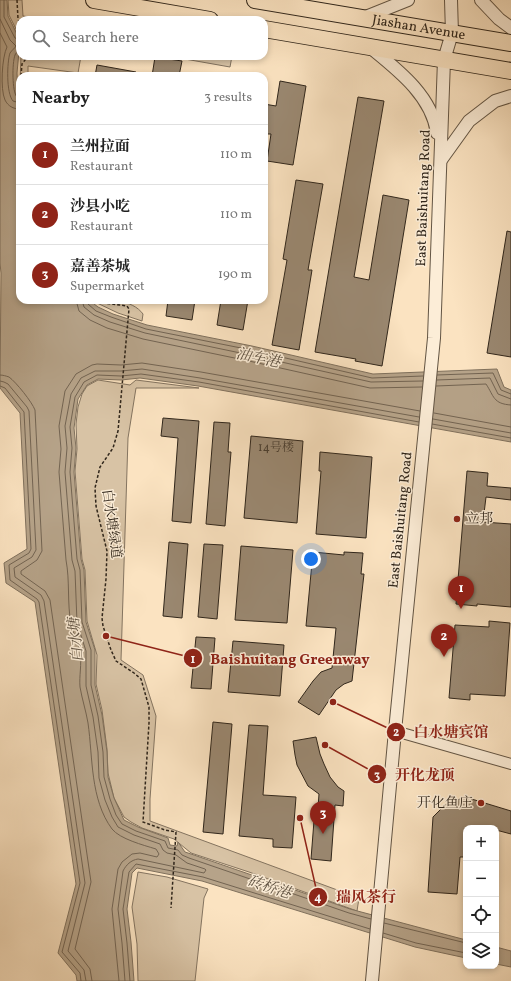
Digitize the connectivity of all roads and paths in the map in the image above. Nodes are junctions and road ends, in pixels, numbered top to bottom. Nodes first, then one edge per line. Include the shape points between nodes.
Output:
1 (17, 0) edge
2 (94, 0) edge
3 (255, 0) edge
4 (408, 0) edge
5 (451, 0) edge
6 (481, 0) edge
7 (18, 16) edge
8 (187, 16) edge
9 (362, 18) junction
10 (511, 28) edge
11 (268, 30) edge
12 (452, 33) junction
13 (511, 43) edge
14 (370, 48) junction
15 (25, 60) edge
16 (444, 60) junction
17 (511, 71) edge
18 (21, 72) edge
19 (511, 96) edge
20 (441, 160) junction
21 (110, 304) edge
22 (395, 731) junction
23 (511, 764) edge
24 (170, 908) dead end
25 (372, 981) edge

1 - 7 path
2 - 8 main road
3 - 9 main road, Jiashan Avenue
4 - 9 street
5 - 12 street, East Baishuitang Road
6 - 10 street
9 - 12 main road, Jiashan Avenue
11 - 14 main road, Jiashan Avenue
12 - 13 main road, Jiashan Avenue
12 - 16 street, East Baishuitang Road
14 - 16 main road, Jiashan Avenue
14 - 20 street via 399,70 424,99 436,122
15 - 18 path
16 - 17 main road, Jiashan Avenue
16 - 20 street, East Baishuitang Road
19 - 20 street via 495,101 469,121
20 - 22 street, East Baishuitang Road via 434,338
21 - 24 path, 白水塘绿道 via 127,306 129,309 118,431 113,448 98,473 94,497 107,551 102,618 116,662 141,679 149,707 143,822 176,832
22 - 23 street
22 - 25 street, East Baishuitang Road

